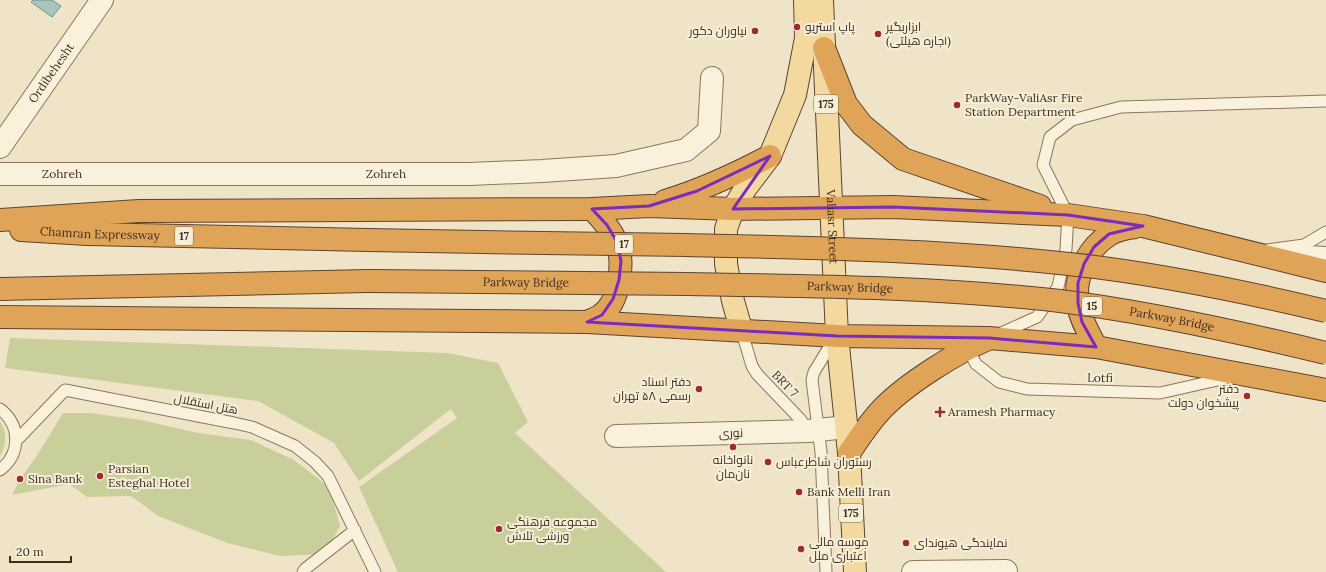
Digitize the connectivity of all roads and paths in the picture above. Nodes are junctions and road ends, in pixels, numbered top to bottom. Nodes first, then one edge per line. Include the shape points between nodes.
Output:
1 (102, 0) edge
2 (805, 0) edge
3 (822, 0) edge
4 (815, 43) junction
5 (712, 78) dead end
6 (1326, 101) edge
7 (0, 146) edge
8 (770, 156) junction
9 (0, 174) edge
10 (649, 206) junction
11 (831, 208) junction
12 (592, 209) junction
13 (733, 209) junction
14 (1068, 215) junction
15 (0, 220) edge
16 (1144, 226) junction
17 (0, 229) edge
18 (1326, 232) edge
19 (1251, 253) junction
20 (1326, 258) edge
21 (1326, 271) edge
22 (0, 289) edge
23 (1326, 311) edge
24 (0, 317) edge
25 (587, 322) junction
26 (741, 329) junction
27 (837, 336) junction
28 (989, 338) junction
29 (1096, 347) junction
30 (967, 348) junction
31 (1326, 353) edge
32 (1246, 374) junction
33 (1326, 390) edge
34 (0, 409) edge
35 (847, 427) junction
36 (813, 430) junction
37 (616, 436) dead end
38 (16, 441) junction
39 (849, 453) junction
40 (0, 470) edge
41 (355, 530) junction
42 (1006, 571) dead end
43 (304, 572) edge
44 (375, 572) edge
45 (826, 572) edge
46 (855, 572) edge
47 (913, 572) edge

1 - 7 street, Ordibehesht
2 - 4 main road, Valiasr Street / 175
3 - 4 main road, Valiasr Street / 175
4 - 8 main road, Valiasr Street
4 - 11 main road, Valiasr Street / 175
4 - 14 highway via 846,104 862,125 904,159
5 - 9 street, Zohreh via 710,131 686,150 616,166 470,174
6 - 14 lane via 1121,107 1072,120 1050,138 1043,165
8 - 10 highway via 728,178
8 - 13 main road, Valiasr Street
10 - 12 highway
10 - 13 highway
11 - 13 highway
11 - 14 highway via 893,207
11 - 27 main road, Valiasr Street / 175
12 - 15 highway via 139,211
12 - 25 highway via 607,225 617,242 621,261 613,299 602,315
13 - 26 main road, Valiasr Street via 726,229 726,264
14 - 16 highway
14 - 28 lane via 1066,249 1058,287 1037,317
16 - 19 highway
16 - 29 highway via 1126,228 1109,234 1094,247 1084,264 1078,283 1078,303 1082,322
17 - 23 highway, Chamran Expressway / 17, bridge via 87,234 952,253 1071,264 1173,279
18 - 19 lane via 1304,245
19 - 20 street
19 - 21 highway
22 - 31 highway, Parkway Bridge / 15, bridge via 368,282 854,286 1062,302 1153,316
24 - 25 highway
25 - 26 highway
26 - 27 highway
26 - 36 lane, BRT 7 via 752,366 757,374
27 - 28 highway
27 - 35 main road, Valiasr Street / 175
27 - 36 lane, BRT 7 via 814,372
28 - 29 highway
28 - 30 highway
29 - 32 highway
30 - 32 lane, Lotfi via 976,364 999,382 1027,389 1160,393
30 - 39 highway via 885,406 867,426
32 - 33 highway
34 - 38 lane via 15,429
35 - 36 street, نوری
35 - 39 main road, Valiasr Street / 175
36 - 37 street, نوری
36 - 45 lane, BRT 7 via 821,452
38 - 40 lane via 14,454
38 - 41 lane, هتل استقلال via 64,390 252,427 295,446 315,462 328,476
39 - 46 main road, Valiasr Street / 175
41 - 43 lane
41 - 44 lane, هتل استقلال
42 - 47 street

